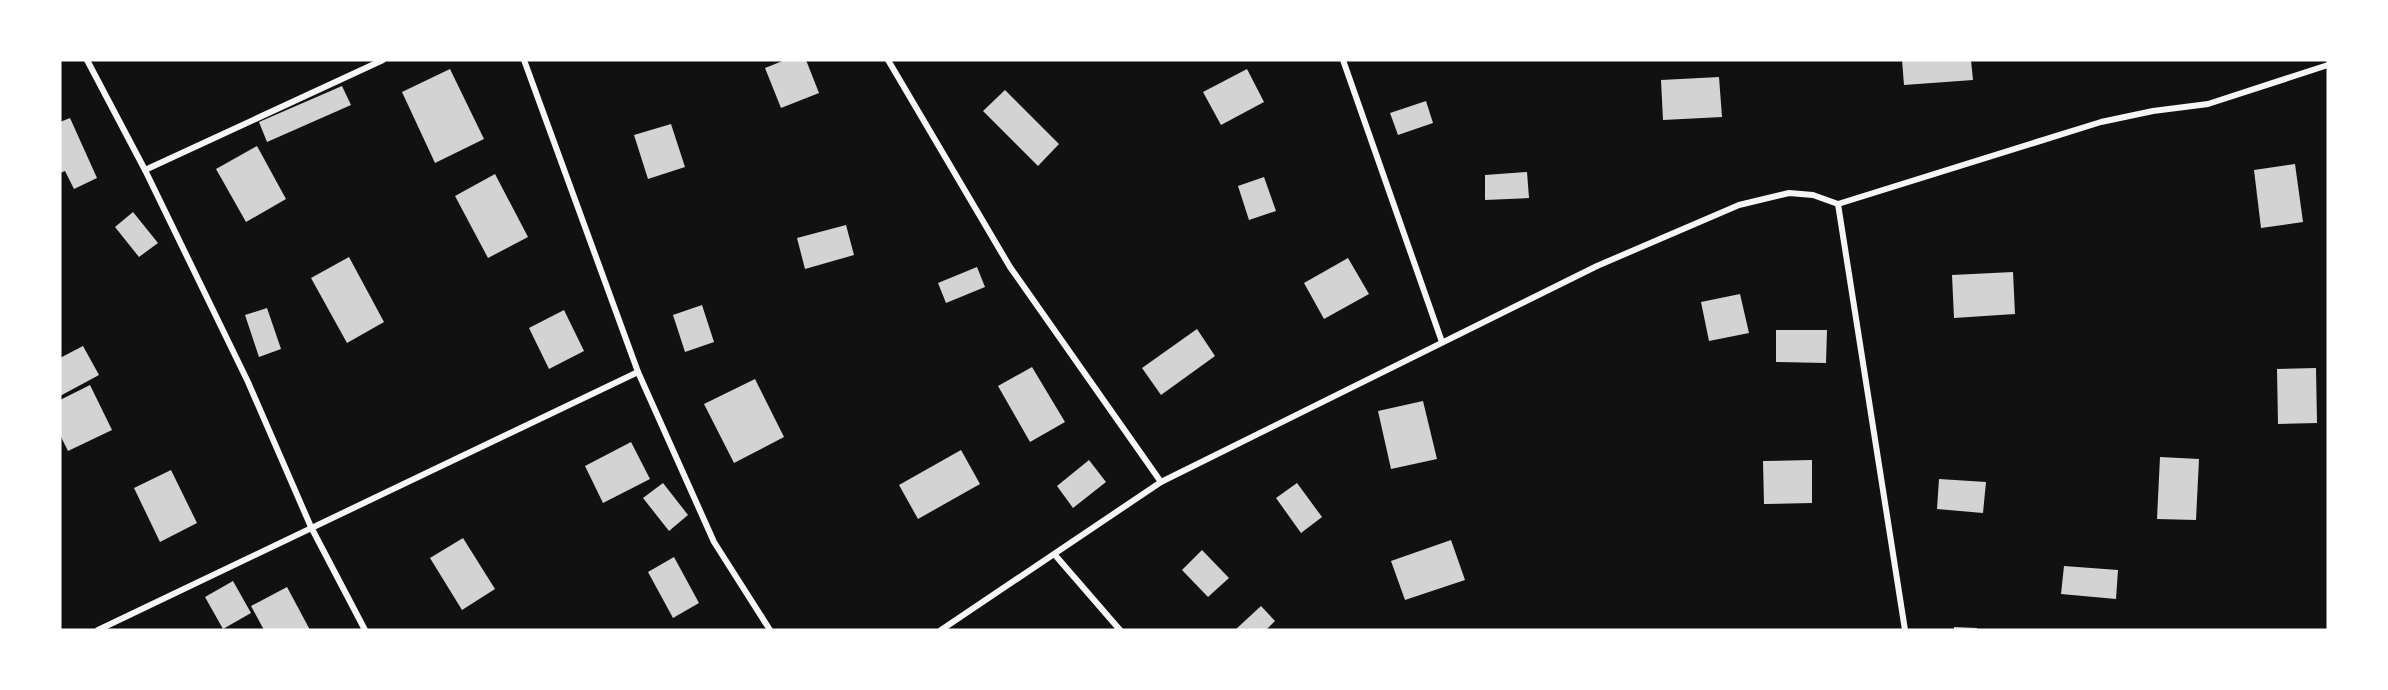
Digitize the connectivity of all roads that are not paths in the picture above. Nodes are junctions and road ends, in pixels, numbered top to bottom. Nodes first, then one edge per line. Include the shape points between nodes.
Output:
1 (87, 60) edge
2 (384, 60) edge
3 (524, 60) edge
4 (888, 60) edge
5 (1344, 60) edge
6 (2328, 65) edge
7 (145, 170) junction
8 (1838, 204) junction
9 (1442, 342) junction
10 (638, 372) junction
11 (1161, 482) junction
12 (311, 527) junction
13 (1055, 555) junction
14 (98, 630) edge
15 (365, 630) edge
16 (770, 630) edge
17 (941, 630) edge
18 (1120, 630) edge
19 (1905, 630) edge

1 - 7 street
2 - 7 street
3 - 10 street
4 - 11 street via 1010,267
5 - 9 street
6 - 8 street via 2208,104 2102,122
7 - 12 street via 248,382
8 - 9 street via 1813,195 1789,193 1739,205 1597,266
8 - 19 street
9 - 11 street
10 - 12 street
10 - 16 street via 714,542
11 - 13 street
12 - 14 street
12 - 15 street
13 - 17 street
13 - 18 street

